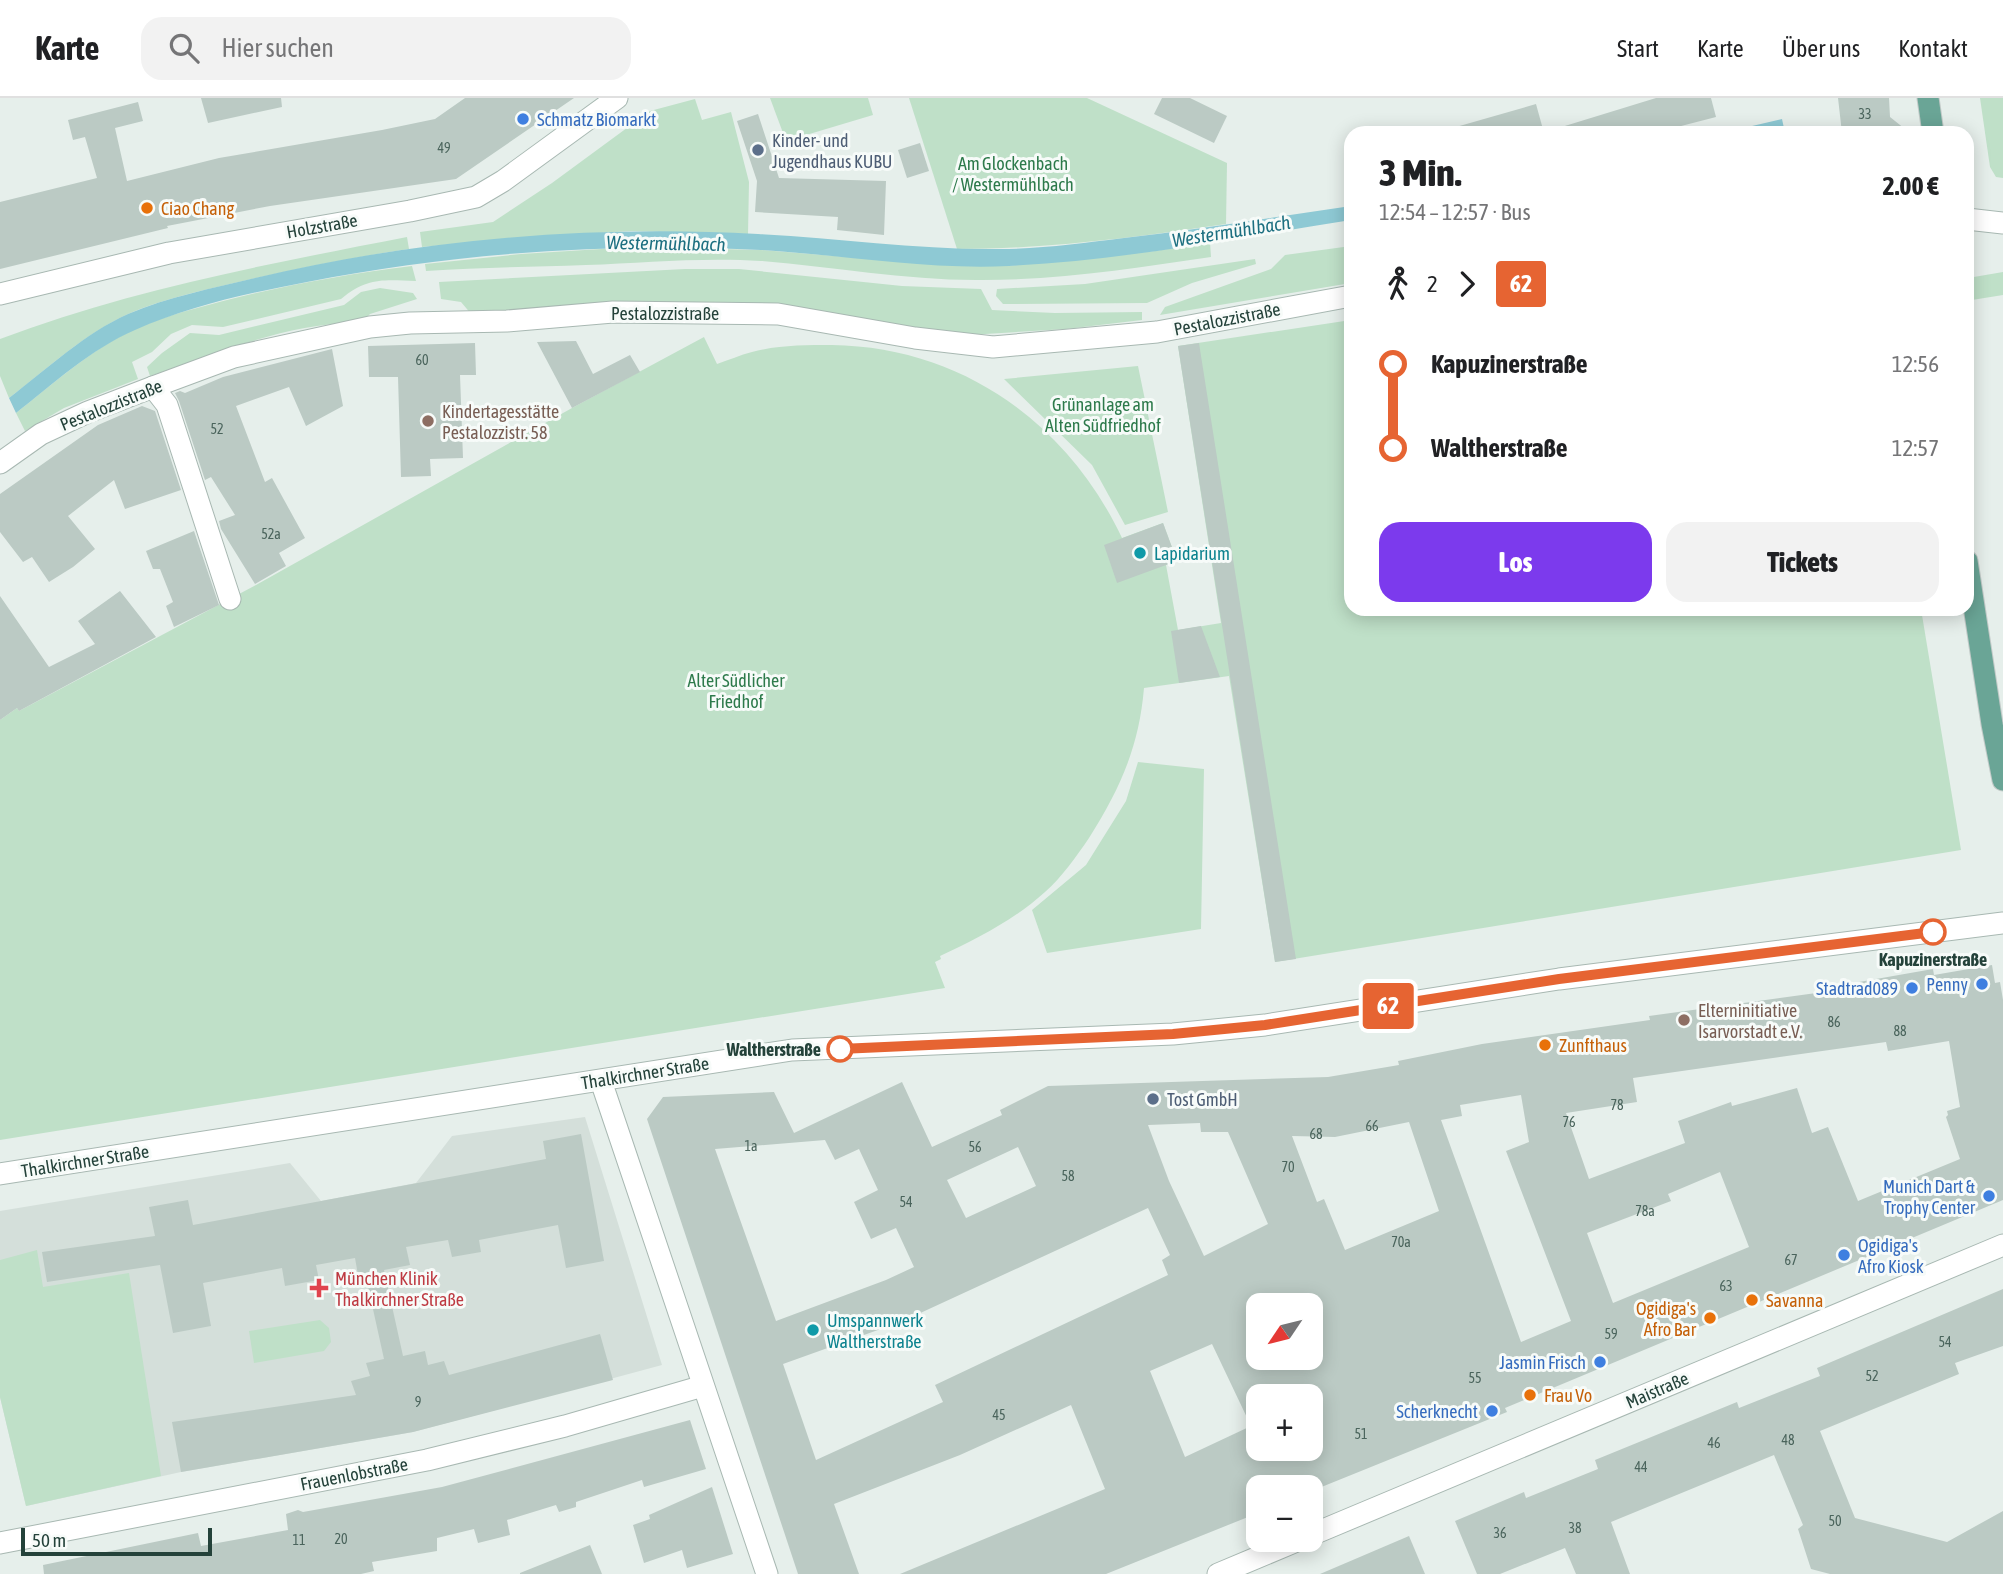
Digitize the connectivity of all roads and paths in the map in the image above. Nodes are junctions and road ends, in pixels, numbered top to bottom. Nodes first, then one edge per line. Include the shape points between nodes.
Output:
1 (617, 98) edge
2 (1928, 98) edge
3 (1932, 126) edge
4 (1974, 220) edge
5 (2003, 223) edge
6 (0, 294) edge
7 (1344, 297) edge
8 (153, 387) junction
9 (0, 463) edge
10 (230, 599) dead end
11 (1974, 607) edge
12 (2003, 780) edge
13 (2003, 923) edge
14 (601, 1081) junction
15 (0, 1174) edge
16 (2003, 1245) edge
17 (703, 1386) junction
18 (1323, 1530) edge
19 (1, 1536) edge
20 (1270, 1552) edge
21 (767, 1574) edge
22 (1218, 1574) edge

1 - 6 street, Holzstraße via 476,197 169,253
2 - 3 main road
4 - 5 street
7 - 8 street, Pestalozzistraße via 1157,332 993,347 778,314 613,312 410,323 370,327 234,357
8 - 9 street, Pestalozzistraße via 41,434
8 - 10 street via 167,405
11 - 12 main road
13 - 14 street, Thalkirchner Straße via 1559,979 1278,1023 1173,1034 792,1050
14 - 15 street, Thalkirchner Straße
14 - 17 street
16 - 18 street, Maistraße
17 - 19 street, Frauenlobstraße via 427,1460
17 - 21 street
20 - 22 street

